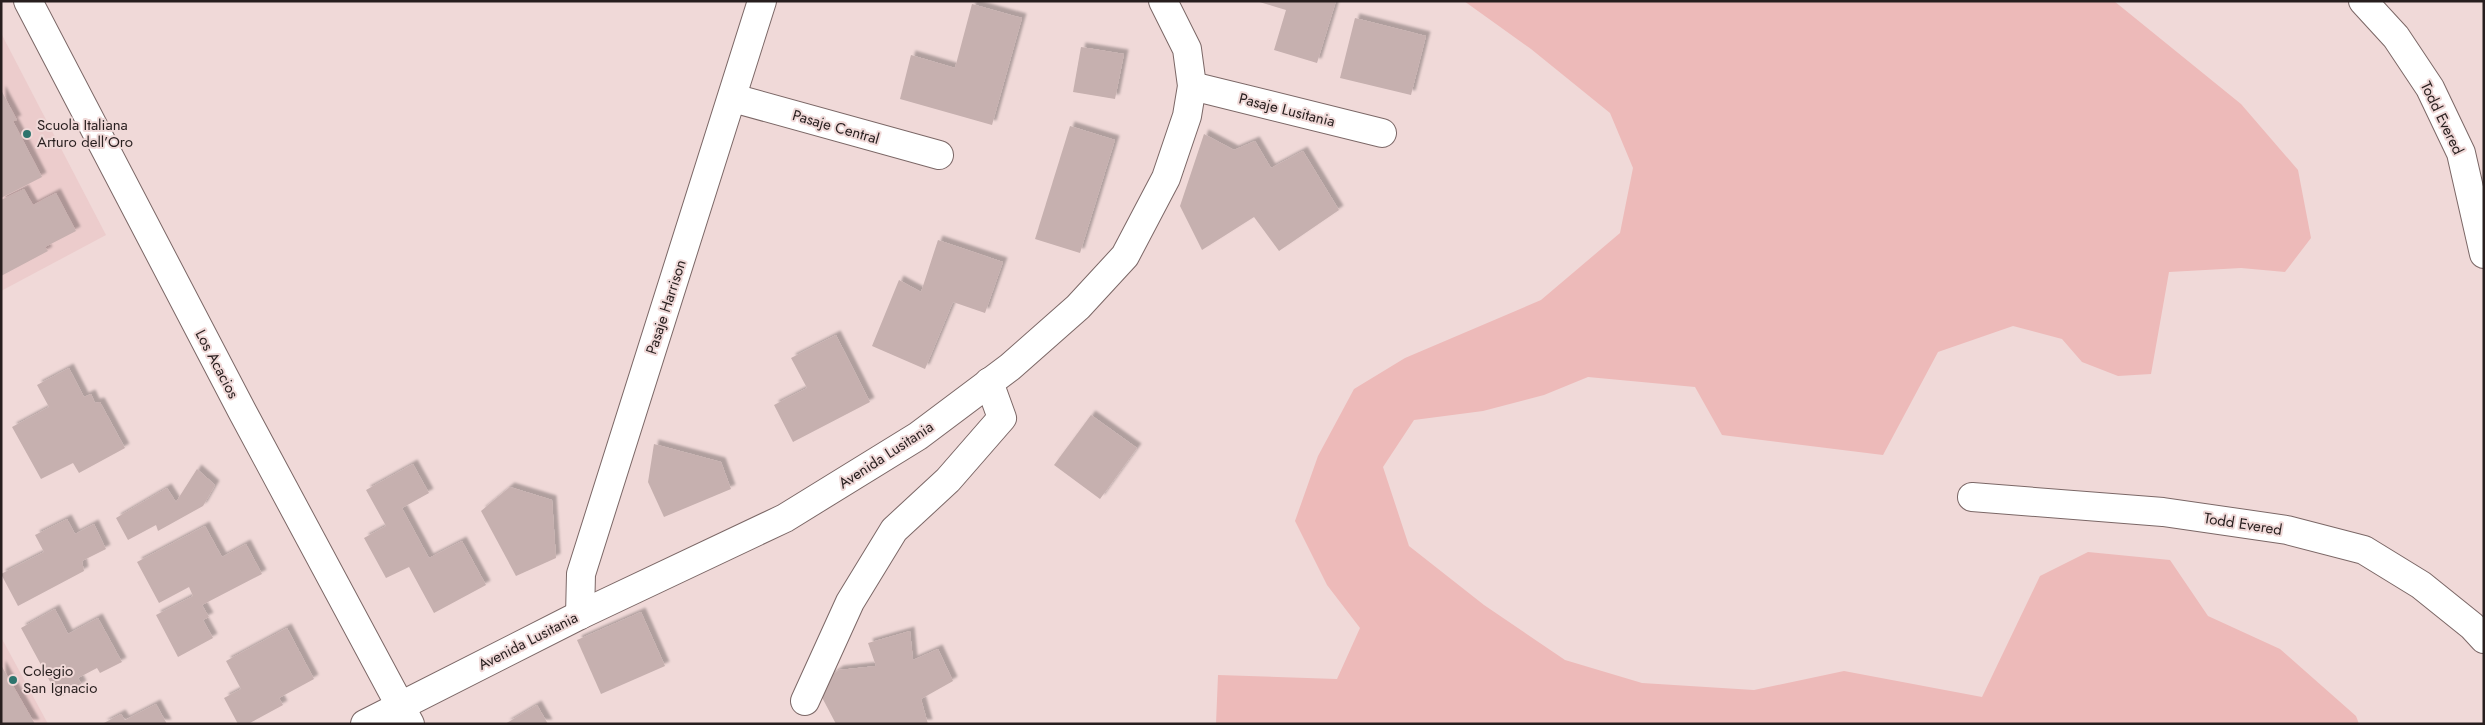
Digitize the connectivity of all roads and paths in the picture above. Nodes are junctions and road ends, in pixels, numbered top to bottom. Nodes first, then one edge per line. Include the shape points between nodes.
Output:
1 (28, 1) edge
2 (762, 1) edge
3 (1163, 1) edge
4 (2363, 1) edge
5 (1192, 86) junction
6 (733, 98) junction
7 (1382, 133) dead end
8 (939, 155) dead end
9 (2484, 254) edge
10 (989, 382) junction
11 (1972, 496) dead end
12 (580, 615) junction
13 (2484, 639) edge
14 (805, 701) dead end
15 (405, 714) edge
16 (365, 724) edge

1 - 15 street, Los Acacios
2 - 6 street, Pasaje Harrison
3 - 5 street, Avenida Lusitania via 1187,48
4 - 9 street, Todd Evered via 2396,37 2430,88 2461,152
5 - 7 street, Pasaje Lusitania
5 - 10 street, Avenida Lusitania via 1187,116 1166,178 1125,256 1078,307
6 - 8 street, Pasaje Central
6 - 12 street, Pasaje Harrison via 581,574
10 - 12 street, Avenida Lusitania via 918,436 785,518
10 - 14 street via 1002,418 948,480 894,530 850,602
11 - 13 street, Todd Evered via 2162,512 2287,530 2364,550 2421,585
12 - 15 street, Avenida Lusitania
15 - 16 street, Avenida Lusitania

